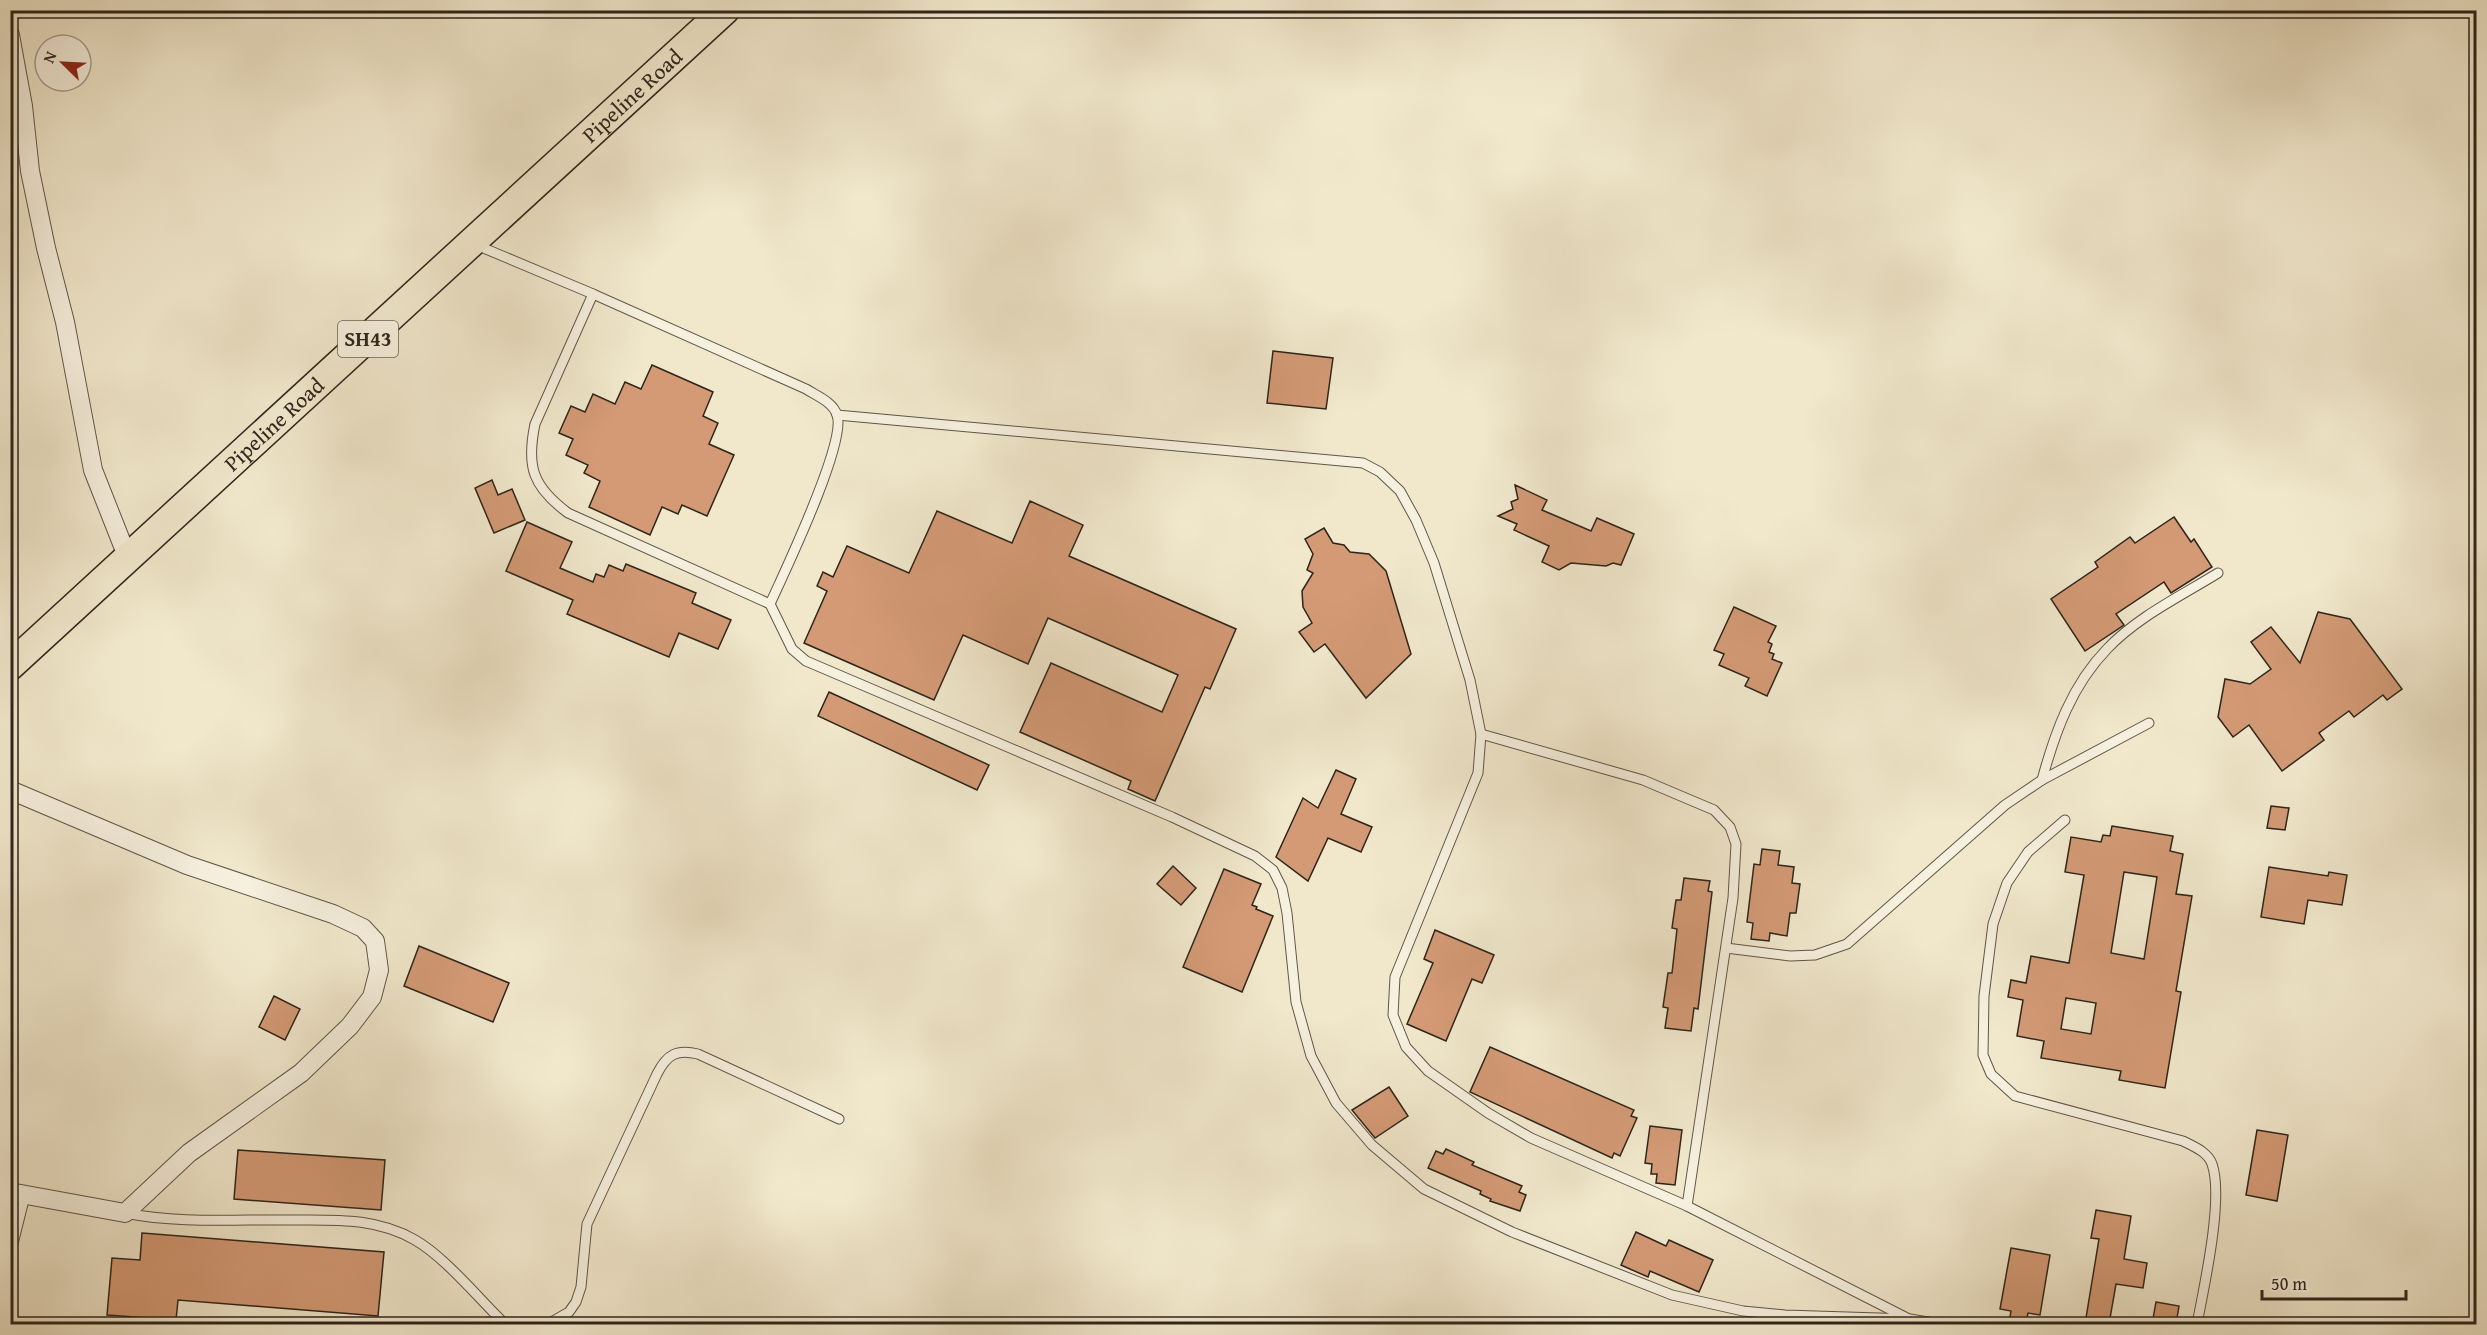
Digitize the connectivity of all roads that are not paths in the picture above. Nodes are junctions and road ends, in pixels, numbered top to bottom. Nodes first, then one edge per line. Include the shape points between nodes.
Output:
1 (703, 10) edge
2 (725, 10) edge
3 (10, 35) edge
4 (465, 239) junction
5 (593, 294) junction
6 (284, 407) junction
7 (837, 415) junction
8 (123, 546) junction
9 (2218, 573) dead end
10 (770, 604) junction
11 (10, 648) edge
12 (10, 666) edge
13 (2149, 723) dead end
14 (1481, 734) junction
15 (2042, 780) junction
16 (10, 790) edge
17 (2066, 820) dead end
18 (1725, 948) junction
19 (839, 1119) dead end
20 (18, 1194) edge
21 (1687, 1206) junction
22 (125, 1213) junction
23 (10, 1256) edge
24 (1910, 1319) junction
25 (505, 1324) edge
26 (548, 1324) edge
27 (1940, 1324) edge
28 (2197, 1324) edge

1 - 4 main road, Pipeline Road / SH43
2 - 4 main road, Pipeline Road / SH43
3 - 8 street via 30,171 65,322 93,470
4 - 5 lane
4 - 6 main road, Pipeline Road / SH43
5 - 7 lane via 806,389 828,402
5 - 10 lane via 535,424 530,446 531,469 548,498 568,513
6 - 8 main road, Pipeline Road / SH43
6 - 12 main road, Pipeline Road / SH43
7 - 10 lane via 838,431 825,474
7 - 14 lane via 1363,463 1401,491 1416,520 1434,562 1470,680
8 - 11 main road, Pipeline Road / SH43
9 - 15 lane via 2144,619 2108,647 2065,711
10 - 24 lane via 792,649 806,661 1172,817 1256,856 1273,870 1282,888 1296,1002 1311,1056 1336,1103 1372,1145 1424,1189 1512,1232 1671,1295 1743,1311
13 - 15 lane
14 - 18 lane via 1643,780 1714,810 1730,827 1736,844
14 - 21 lane via 1478,773 1395,976 1393,1015 1406,1047 1428,1071 1531,1138
15 - 18 lane via 2005,805 1847,944 1815,955 1798,956
16 - 22 street via 187,865 333,914 363,928 375,941 379,970 372,997 350,1026 301,1073 189,1153
17 - 28 lane via 2028,852 2007,883 1993,924 1984,996 1983,1055 1990,1074 2015,1096 2183,1141 2201,1150 2212,1162 2214,1205
18 - 21 lane
19 - 26 lane via 698,1054 678,1051 670,1055 657,1074 587,1224 576,1302 569,1312
20 - 22 street
20 - 23 lane
21 - 24 lane
22 - 25 lane via 194,1219 360,1221 391,1228 417,1240 435,1255
24 - 27 lane

